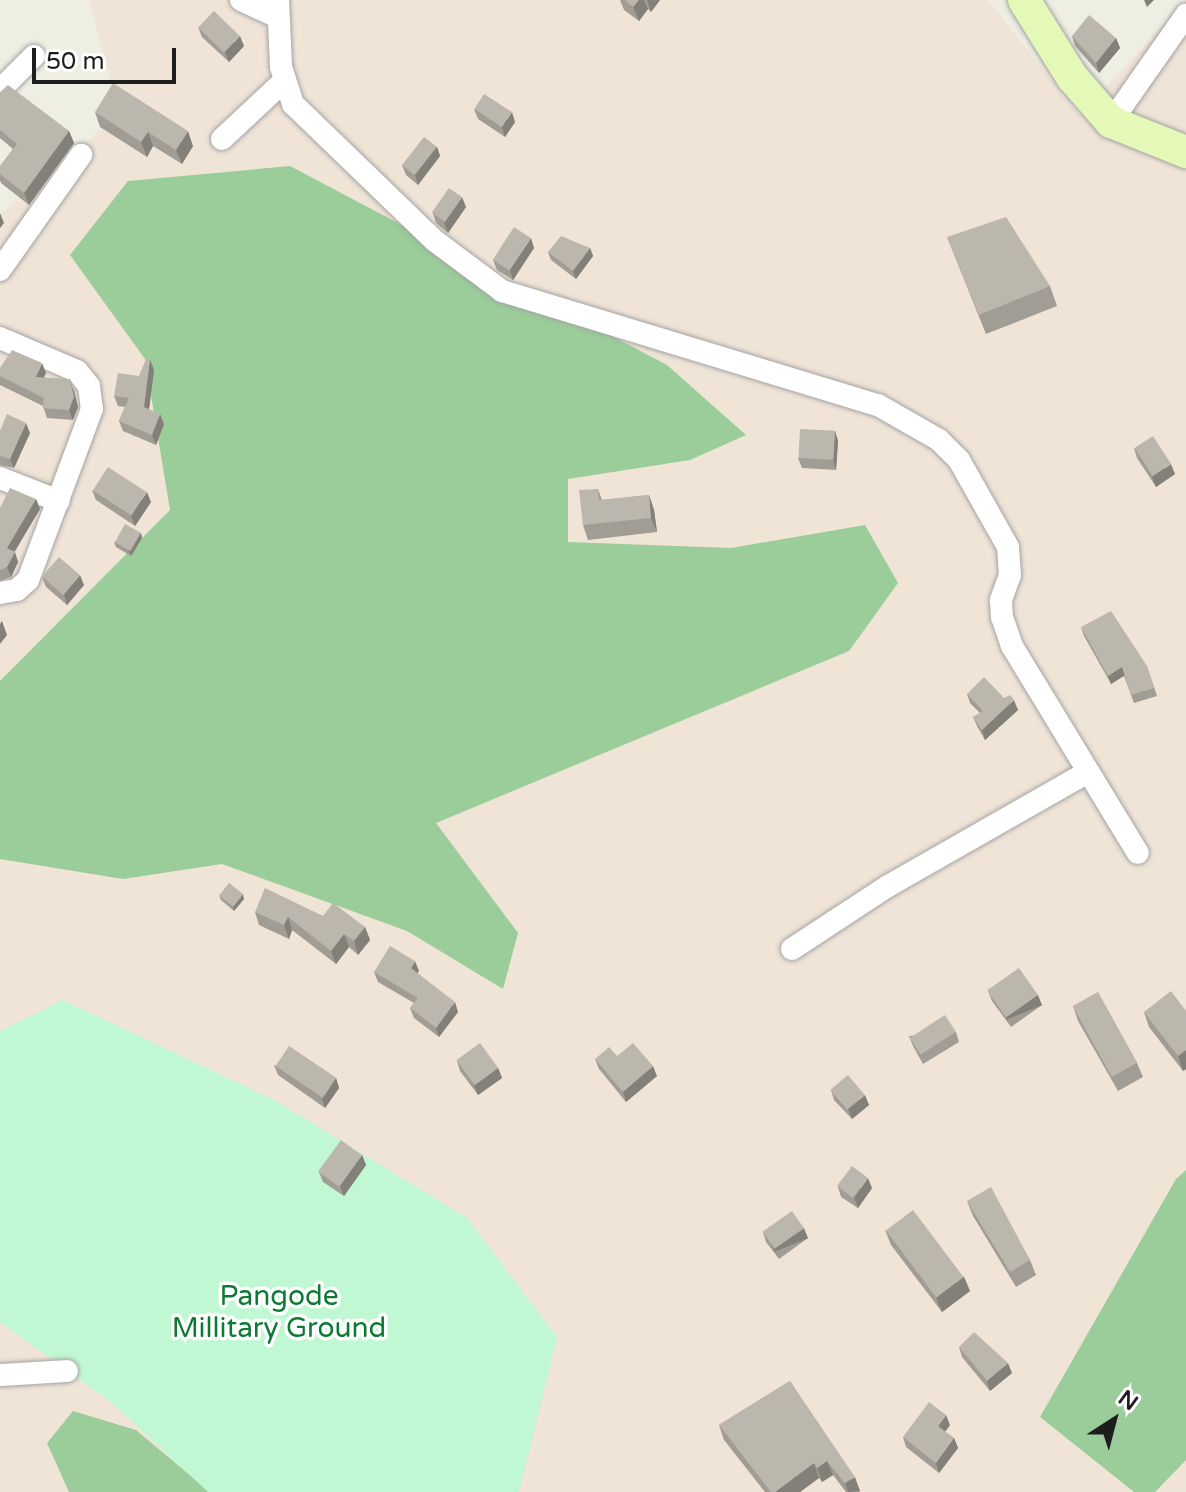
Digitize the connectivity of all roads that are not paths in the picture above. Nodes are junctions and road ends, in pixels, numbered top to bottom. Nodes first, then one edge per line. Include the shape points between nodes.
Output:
1 (241, 0) edge
2 (1024, 0) edge
3 (278, 9) edge
4 (1186, 15) edge
5 (34, 56) dead end
6 (285, 80) junction
7 (0, 90) edge
8 (1111, 122) junction
9 (222, 139) dead end
10 (1186, 152) edge
11 (81, 155) dead end
12 (0, 270) edge
13 (0, 338) edge
14 (0, 478) edge
15 (59, 501) junction
16 (0, 593) edge
17 (1088, 772) junction
18 (1138, 853) dead end
19 (792, 949) dead end
20 (67, 1371) dead end
21 (0, 1375) edge

1 - 3 street
2 - 8 main road via 1072,77
3 - 6 street
4 - 8 street
5 - 7 street
6 - 9 street
6 - 17 street via 293,104 435,241 502,291 878,405 939,440 980,488 1008,547 1010,575 1001,600 1012,646
8 - 10 main road
11 - 12 street
13 - 15 street via 59,360 89,386 92,409
14 - 15 street
15 - 16 street via 28,580 17,590
17 - 18 street
17 - 19 street via 888,886
20 - 21 street

